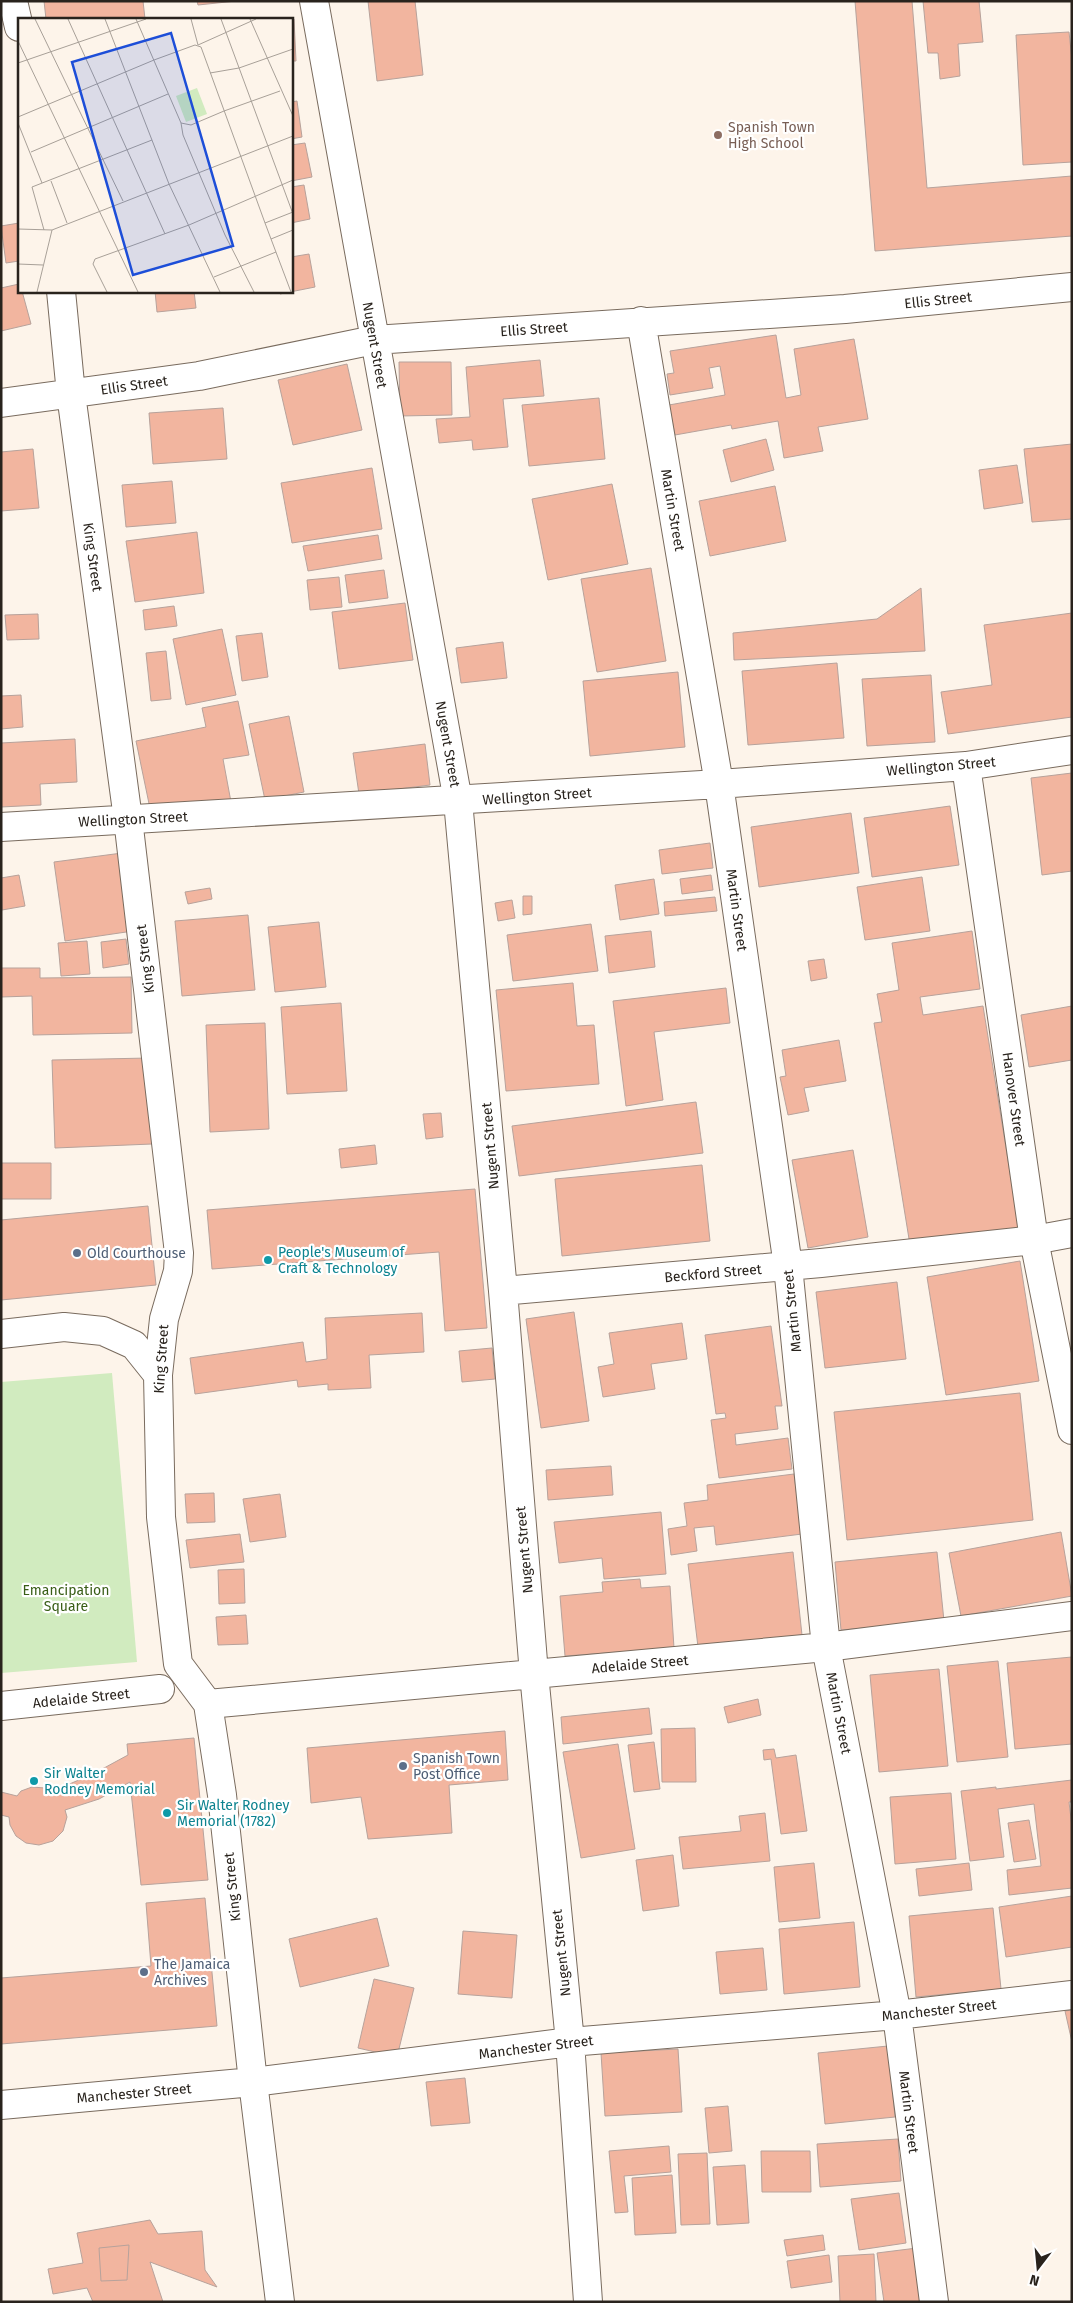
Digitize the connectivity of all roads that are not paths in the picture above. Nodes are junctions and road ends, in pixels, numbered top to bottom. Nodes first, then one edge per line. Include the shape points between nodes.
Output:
1 (13, 1) edge
2 (314, 1) edge
3 (18, 23) edge
4 (1072, 287) edge
5 (61, 292) edge
6 (641, 321) junction
7 (374, 340) junction
8 (71, 394) junction
9 (1, 404) edge
10 (1072, 750) edge
11 (966, 766) junction
12 (719, 784) junction
13 (458, 801) junction
14 (128, 819) junction
15 (1, 827) edge
16 (1072, 1233) edge
17 (1034, 1240) junction
18 (788, 1266) junction
19 (503, 1291) junction
20 (1, 1334) edge
21 (158, 1375) junction
22 (1072, 1430) edge
23 (1072, 1616) edge
24 (826, 1647) junction
25 (534, 1674) junction
26 (160, 1689) dead end
27 (208, 1704) junction
28 (1, 1706) edge
29 (1072, 1995) edge
30 (897, 2015) junction
31 (570, 2042) junction
32 (252, 2082) junction
33 (1, 2105) edge
34 (280, 2302) edge
35 (588, 2302) edge
36 (934, 2302) edge

1 - 3 street
2 - 7 street, Nugent Street
4 - 6 street, Ellis Street via 845,309
5 - 8 street, King Street
6 - 7 street, Ellis Street
6 - 12 street, Martin Street
7 - 8 street, Ellis Street via 199,376
7 - 13 street, Nugent Street
8 - 9 street, Ellis Street
8 - 14 street, King Street
10 - 11 street, Wellington Street
11 - 12 street, Wellington Street
11 - 17 street, Hanover Street
12 - 13 street, Wellington Street
12 - 18 street, Martin Street
13 - 14 street, Wellington Street
13 - 19 street, Nugent Street
14 - 15 street, Wellington Street
14 - 21 street, King Street via 179,1253 178,1271 164,1318
16 - 17 street, Beckford Street
17 - 18 street, Beckford Street
17 - 22 street, Hanover Street
18 - 19 street, Beckford Street
18 - 24 street, Martin Street
19 - 25 street, Nugent Street
20 - 21 street via 64,1328 104,1331 134,1346
21 - 27 street, King Street via 161,1517 178,1664
23 - 24 street, Adelaide Street
24 - 25 street, Adelaide Street
24 - 30 street, Martin Street
25 - 27 street, Adelaide Street
25 - 31 street, Nugent Street
26 - 28 street, Adelaide Street
27 - 32 street, King Street via 222,1795
29 - 30 street, Manchester Street
30 - 31 street, Manchester Street
30 - 36 street, Martin Street
31 - 32 street, Manchester Street
31 - 35 street, Nugent Street
32 - 33 street, Manchester Street
32 - 34 street, King Street

